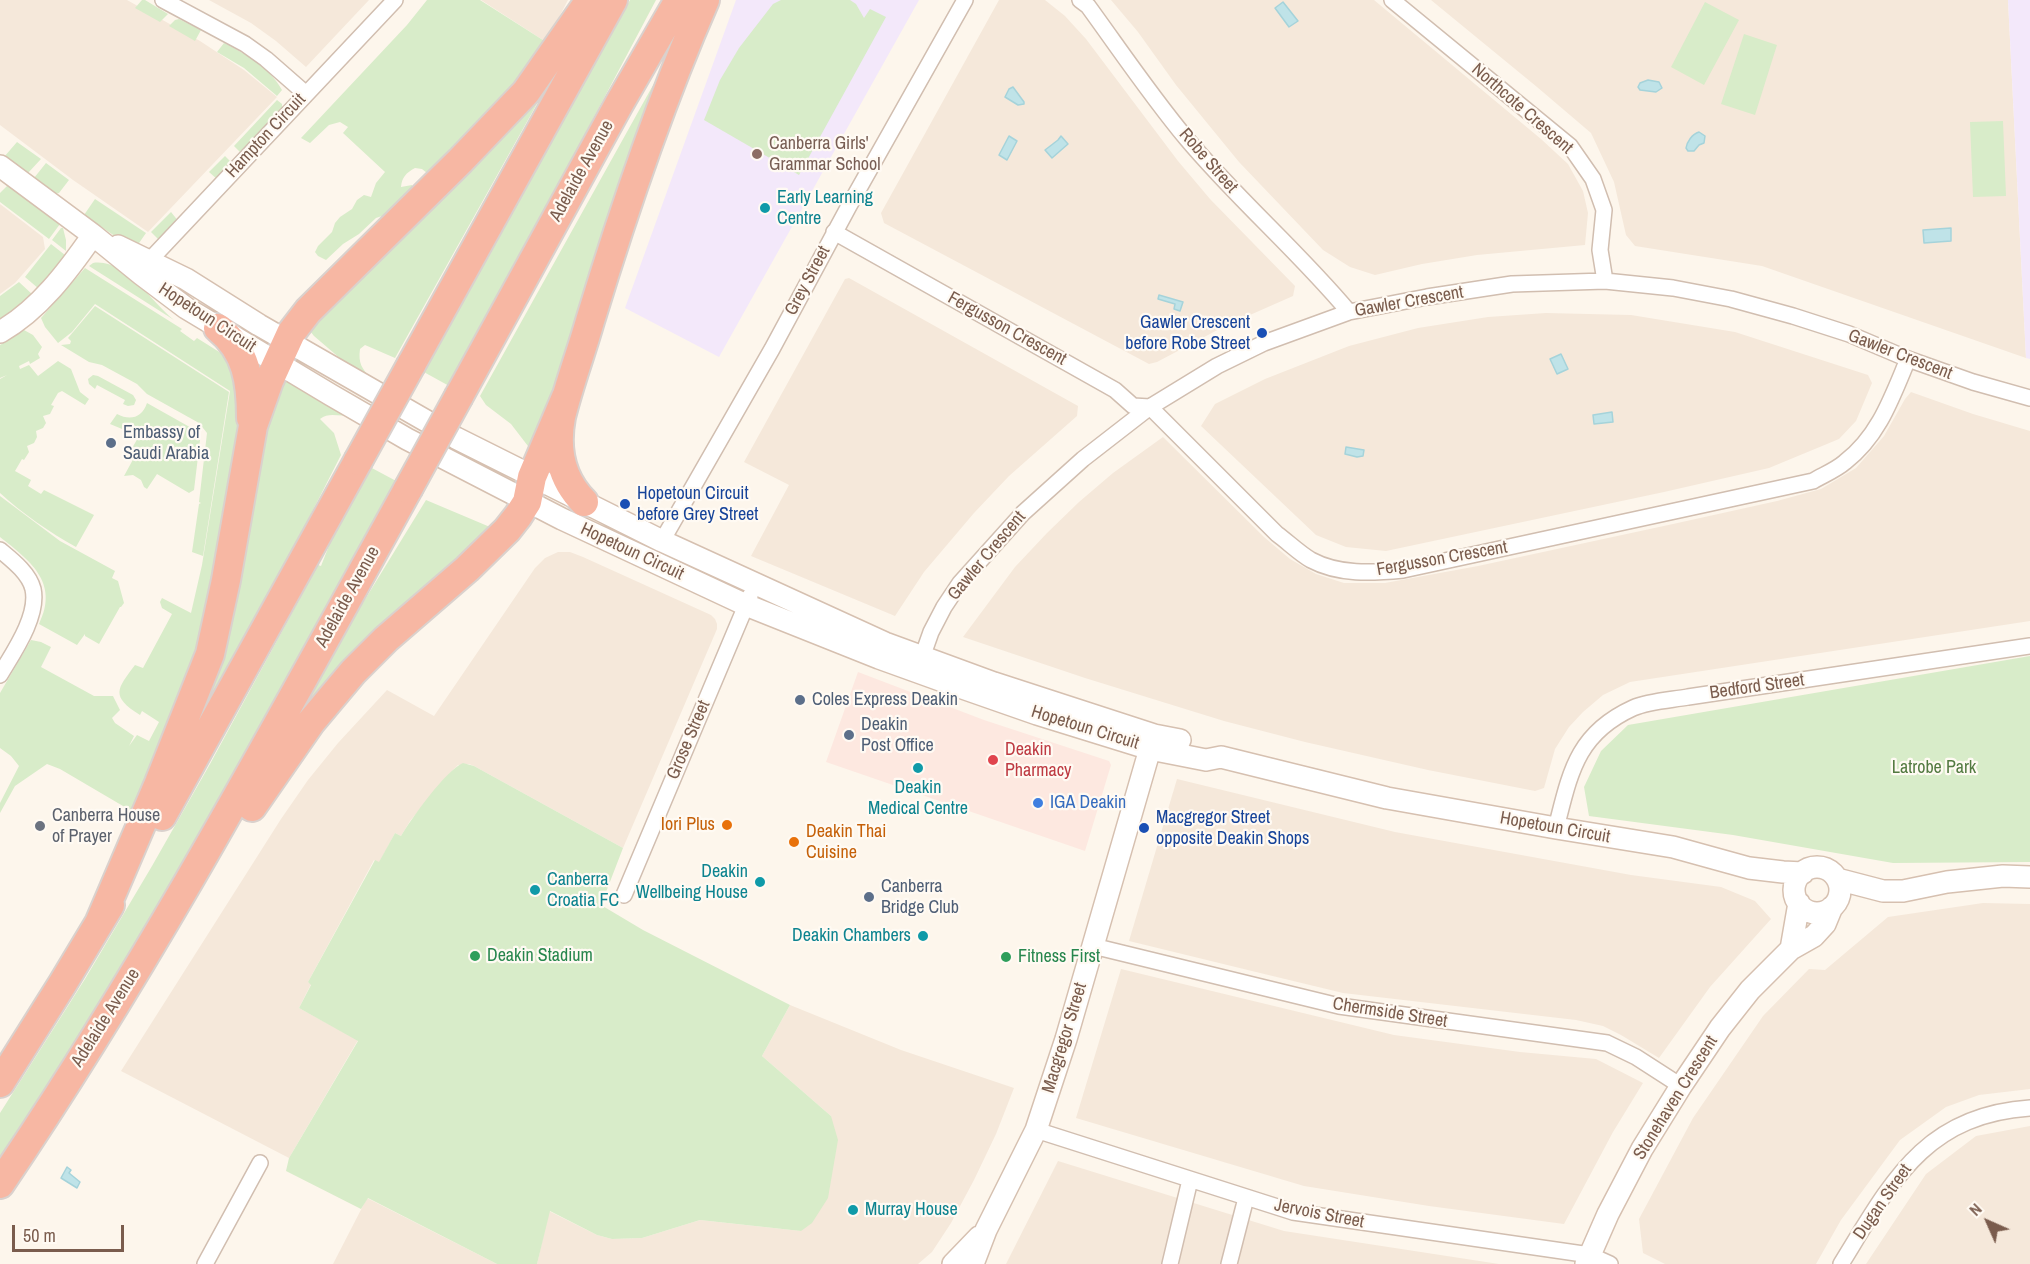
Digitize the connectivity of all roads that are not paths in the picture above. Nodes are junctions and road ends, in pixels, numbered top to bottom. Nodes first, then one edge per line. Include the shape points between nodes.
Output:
1 (163, 0) edge
2 (395, 0) edge
3 (590, 0) edge
4 (613, 0) edge
5 (679, 0) edge
6 (705, 0) edge
7 (965, 0) edge
8 (1080, 0) edge
9 (1392, 0) edge
10 (306, 94) junction
11 (0, 166) edge
12 (834, 232) junction
13 (93, 234) junction
14 (145, 267) junction
15 (1605, 281) junction
16 (1349, 312) junction
17 (218, 328) junction
18 (0, 332) edge
19 (283, 352) junction
20 (1908, 359) junction
21 (566, 397) junction
22 (2030, 398) edge
23 (1150, 407) junction
24 (249, 447) junction
25 (530, 490) junction
26 (584, 502) junction
27 (662, 541) junction
28 (0, 550) edge
29 (651, 561) junction
30 (755, 585) junction
31 (746, 604) junction
32 (2030, 646) edge
33 (920, 664) junction
34 (0, 675) edge
35 (1152, 742) junction
36 (1556, 828) junction
37 (1749, 868) junction
38 (1803, 873) junction
39 (2030, 877) edge
40 (1837, 879) junction
41 (1882, 891) junction
42 (624, 895) dead end
43 (1797, 900) junction
44 (1835, 904) junction
45 (100, 921) junction
46 (1093, 946) junction
47 (1791, 949) junction
48 (112, 1011) junction
49 (0, 1083) edge
50 (1681, 1086) junction
51 (2030, 1108) edge
52 (1036, 1130) junction
53 (260, 1163) dead end
54 (1190, 1180) junction
55 (0, 1184) edge
56 (1246, 1198) junction
57 (986, 1230) junction
58 (1588, 1259) edge
59 (205, 1264) edge
60 (953, 1264) edge
61 (973, 1264) edge
62 (1170, 1264) edge
63 (1229, 1264) edge
64 (1610, 1264) edge
65 (1841, 1264) edge

1 - 10 street via 245,44
2 - 10 street, Hampton Circuit
3 - 19 highway via 526,92 308,311
4 - 45 highway, bridge via 170,803
5 - 48 highway, Adelaide Avenue, bridge via 254,768
6 - 21 highway via 646,146
7 - 12 street, Grey Street
8 - 16 street, Robe Street via 1186,138
9 - 15 street, Northcote Crescent via 1570,146 1593,178 1604,210 1600,250
10 - 14 street, Hampton Circuit
11 - 13 main road, Hopetoun Circuit
12 - 23 street, Fergusson Crescent via 1115,390 1133,406
12 - 27 street, Grey Street
13 - 14 main road, Hopetoun Circuit
13 - 18 main road via 28,314
14 - 17 main road, Hopetoun Circuit via 186,308
14 - 19 main road, Hopetoun Circuit via 186,279
15 - 16 street, Gawler Crescent via 1512,285
15 - 20 street, Gawler Crescent via 1731,299 1849,334
16 - 23 street, Gawler Crescent via 1264,343
17 - 19 main road, Hopetoun Circuit
17 - 24 highway via 234,343 246,368 251,397
19 - 24 highway via 258,411
19 - 25 main road, Hopetoun Circuit via 407,439
20 - 22 street, Gawler Crescent
20 - 23 street, Fergusson Crescent via 1875,431 1845,462 1813,481 1375,573 1347,571 1320,563 1294,548
21 - 25 highway
21 - 26 highway via 558,435 559,455 570,486
23 - 33 street, Gawler Crescent via 1083,459 1023,513 960,583 935,624
24 - 45 highway via 210,654
25 - 26 main road, Hopetoun Circuit
25 - 29 main road, Hopetoun Circuit
25 - 48 highway via 507,530 386,639 325,705
26 - 27 main road, Hopetoun Circuit
27 - 29 main road, Grey Street
27 - 30 main road, Hopetoun Circuit
28 - 34 street via 24,573 33,589 33,609
29 - 31 main road, Hopetoun Circuit
30 - 31 street, Grose Street
30 - 33 main road, Hopetoun Circuit via 885,643
31 - 33 main road, Hopetoun Circuit
31 - 42 street, Grose Street
32 - 36 street, Bedford Street via 1635,707 1607,723 1585,745 1571,771
33 - 35 main road, Hopetoun Circuit via 1038,714
35 - 36 main road, Hopetoun Circuit via 1206,760 1221,757 1387,798
35 - 46 main road, Macgregor Street
36 - 37 main road, Hopetoun Circuit via 1674,847
37 - 38 main road, Hopetoun Circuit
37 - 43 main road, Hopetoun Circuit
38 - 40 main road via 1819,867
38 - 43 main road via 1796,883
39 - 41 main road via 2003,876
40 - 41 main road
40 - 44 main road via 1840,894
41 - 44 main road
43 - 44 main road via 1811,912 1819,913
43 - 47 main road
44 - 47 main road, Stonehaven Crescent via 1814,936
45 - 49 highway
46 - 50 street, Chermside Street via 1339,1006 1607,1043
46 - 52 main road, Macgregor Street
47 - 50 main road, Stonehaven Crescent via 1750,990
48 - 55 highway, Adelaide Avenue
50 - 58 main road, Stonehaven Crescent via 1642,1149
51 - 65 street, Dugan Street via 1987,1114 1942,1134 1908,1164
52 - 54 street, Jervois Street
52 - 57 main road, Macgregor Street
53 - 59 street
54 - 56 street, Jervois Street
54 - 62 street
56 - 58 street, Jervois Street via 1293,1212
56 - 63 street
57 - 60 main road, Macgregor Street
57 - 61 main road, Macgregor Street
58 - 64 street, Jervois Street

